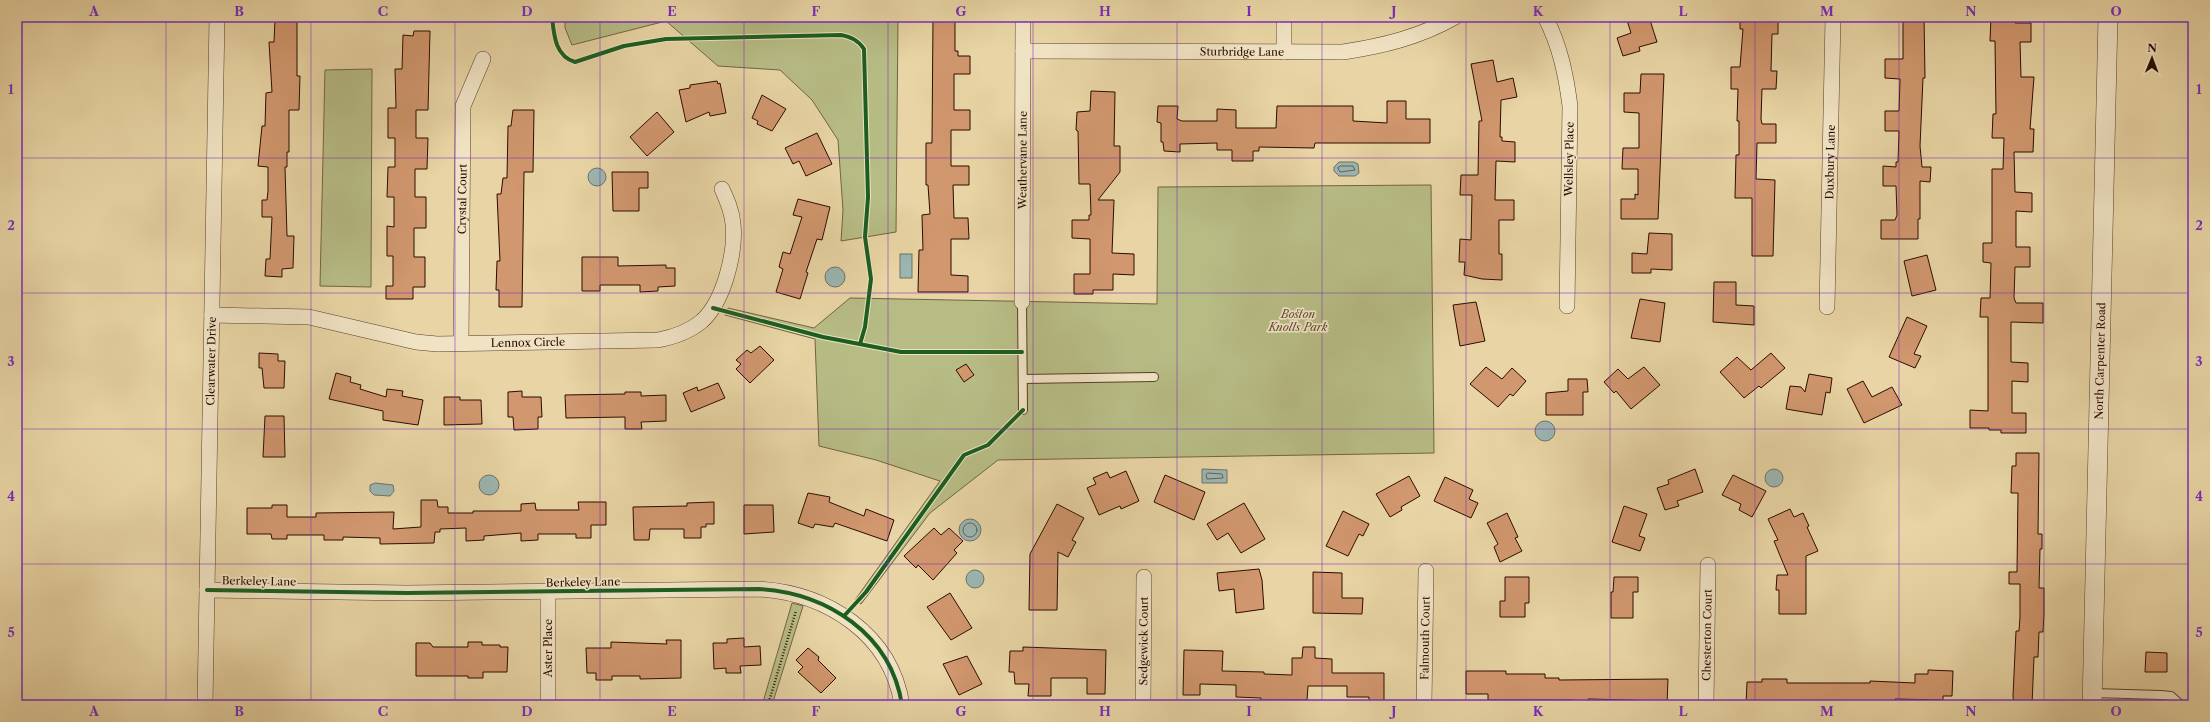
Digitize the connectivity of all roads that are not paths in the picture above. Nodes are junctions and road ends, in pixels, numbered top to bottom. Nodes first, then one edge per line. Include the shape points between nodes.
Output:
1 (217, 17) edge
2 (1023, 17) edge
3 (1284, 17) edge
4 (1455, 17) edge
5 (1545, 17) edge
6 (1833, 17) edge
7 (2108, 17) edge
8 (1023, 51) junction
9 (1284, 52) junction
10 (483, 59) dead end
11 (722, 189) dead end
12 (1022, 302) joint
13 (1567, 306) dead end
14 (1827, 307) dead end
15 (212, 315) junction
16 (461, 343) junction
17 (1154, 377) dead end
18 (1023, 379) junction
19 (1023, 410) dead end
20 (1708, 565) dead end
21 (1426, 571) dead end
22 (1144, 577) dead end
23 (207, 590) junction
24 (548, 592) junction
25 (2092, 699) edge
26 (205, 705) edge
27 (548, 705) edge
28 (902, 705) edge
29 (1143, 705) edge
30 (1424, 705) edge
31 (1706, 705) edge
32 (2181, 705) edge

1 - 15 street, Clearwater Drive
2 - 8 street, Weathervane Lane
3 - 9 street
4 - 9 street, Sturbridge Lane via 1408,39 1376,47 1343,52
5 - 13 street, Wellsley Place via 1560,51 1567,78 1570,106
6 - 14 street, Duxbury Lane
7 - 25 street, North Carpenter Road
8 - 9 street, Sturbridge Lane
8 - 12 street, Weathervane Lane
10 - 16 street, Crystal Court via 463,106
11 - 16 street, Lennox Circle via 729,205 733,225 732,250 725,281 713,308 689,330 675,337 658,340
12 - 18 lane
15 - 16 street, Lennox Circle via 309,317 416,342
15 - 23 street, Clearwater Drive
17 - 18 lane
18 - 19 lane
20 - 31 street, Chesterton Court
21 - 30 street, Falmouth Court
22 - 29 street, Sedgewick Court
23 - 24 street, Berkeley Lane
23 - 26 street, Clearwater Drive
24 - 27 street, Aster Place
24 - 28 street, Berkeley Lane via 759,589 800,595 834,609 869,638 882,655 894,678
25 - 32 lane via 2161,695 2171,696

